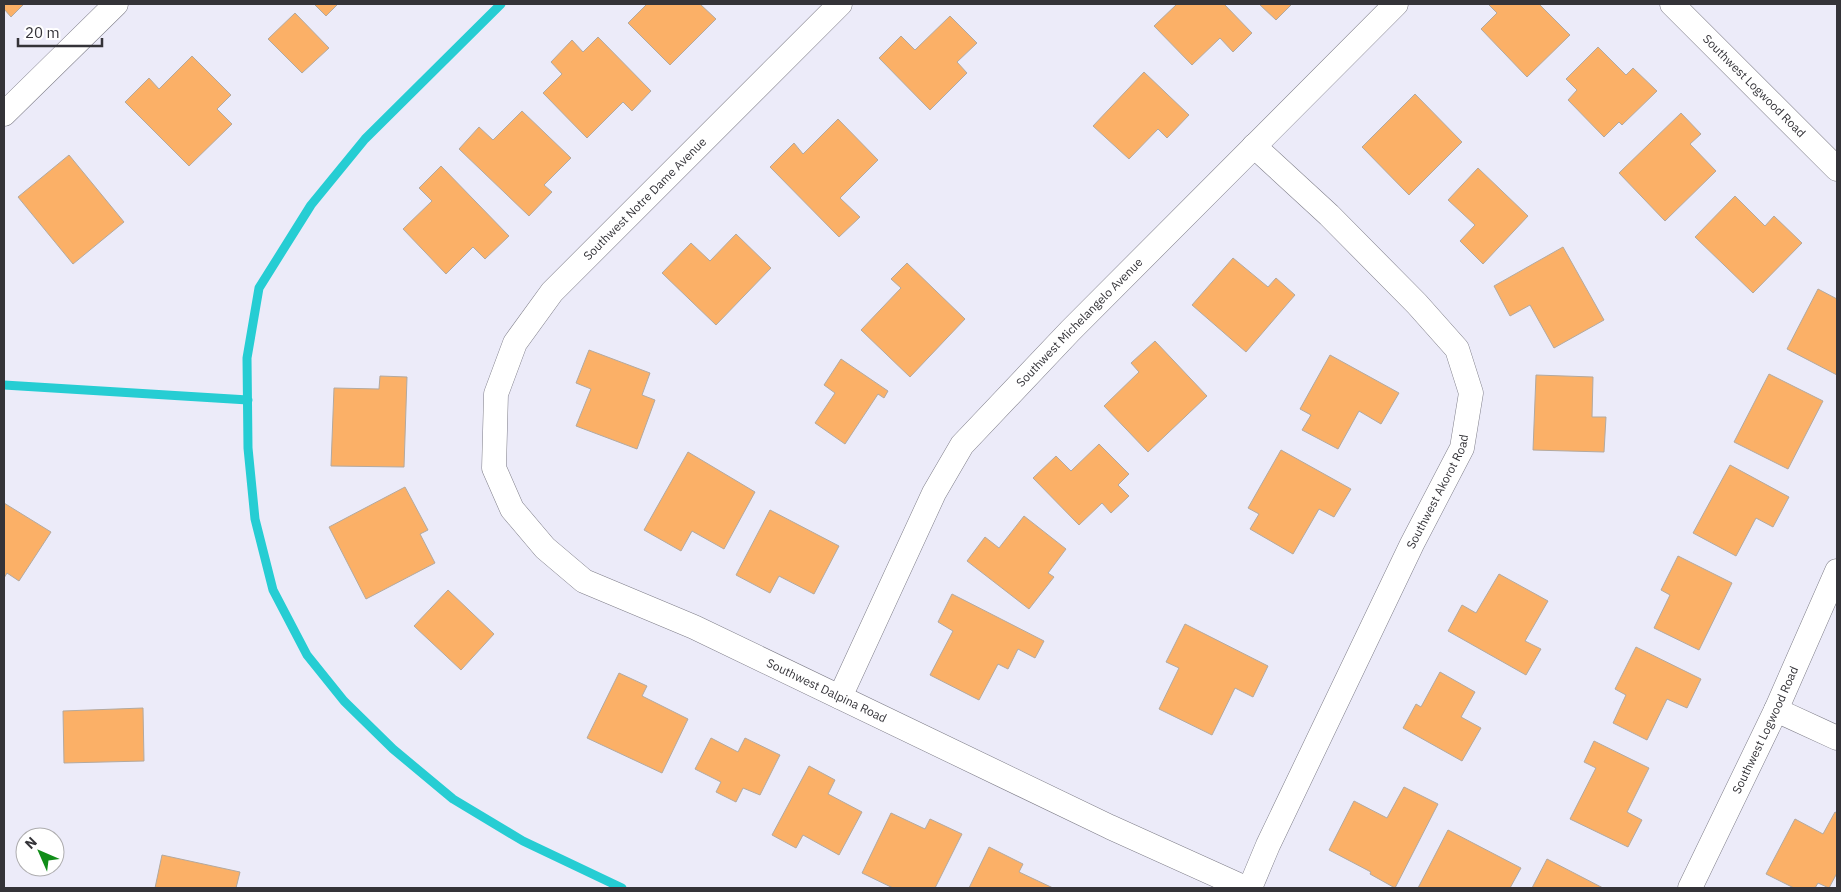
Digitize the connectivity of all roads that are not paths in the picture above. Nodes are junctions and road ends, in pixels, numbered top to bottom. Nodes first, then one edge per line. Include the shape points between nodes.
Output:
1 (116, 4) edge
2 (840, 4) edge
3 (1396, 4) edge
4 (1672, 4) edge
5 (4, 114) edge
6 (1254, 146) junction
7 (1837, 169) edge
8 (495, 421) joint
9 (1837, 571) edge
10 (840, 697) junction
11 (1776, 710) junction
12 (1837, 738) edge
13 (1245, 888) edge
14 (1250, 888) edge
15 (1690, 888) edge

1 - 5 street
2 - 8 street, Southwest Notre Dame Avenue via 552,292 515,343 496,394
3 - 6 street, Southwest Michelangelo Avenue
4 - 7 street, Southwest Logwood Road
6 - 10 street, Southwest Michelangelo Avenue via 962,445 934,493
6 - 14 street, Southwest Akorot Road via 1417,304 1457,349 1471,393 1462,448 1412,544
8 - 10 street, Southwest Dalpina Road via 494,468 512,509 545,548 584,581 694,628
9 - 11 street, Southwest Logwood Road
10 - 13 street, Southwest Dalpina Road
11 - 12 street
11 - 15 street, Southwest Logwood Road

